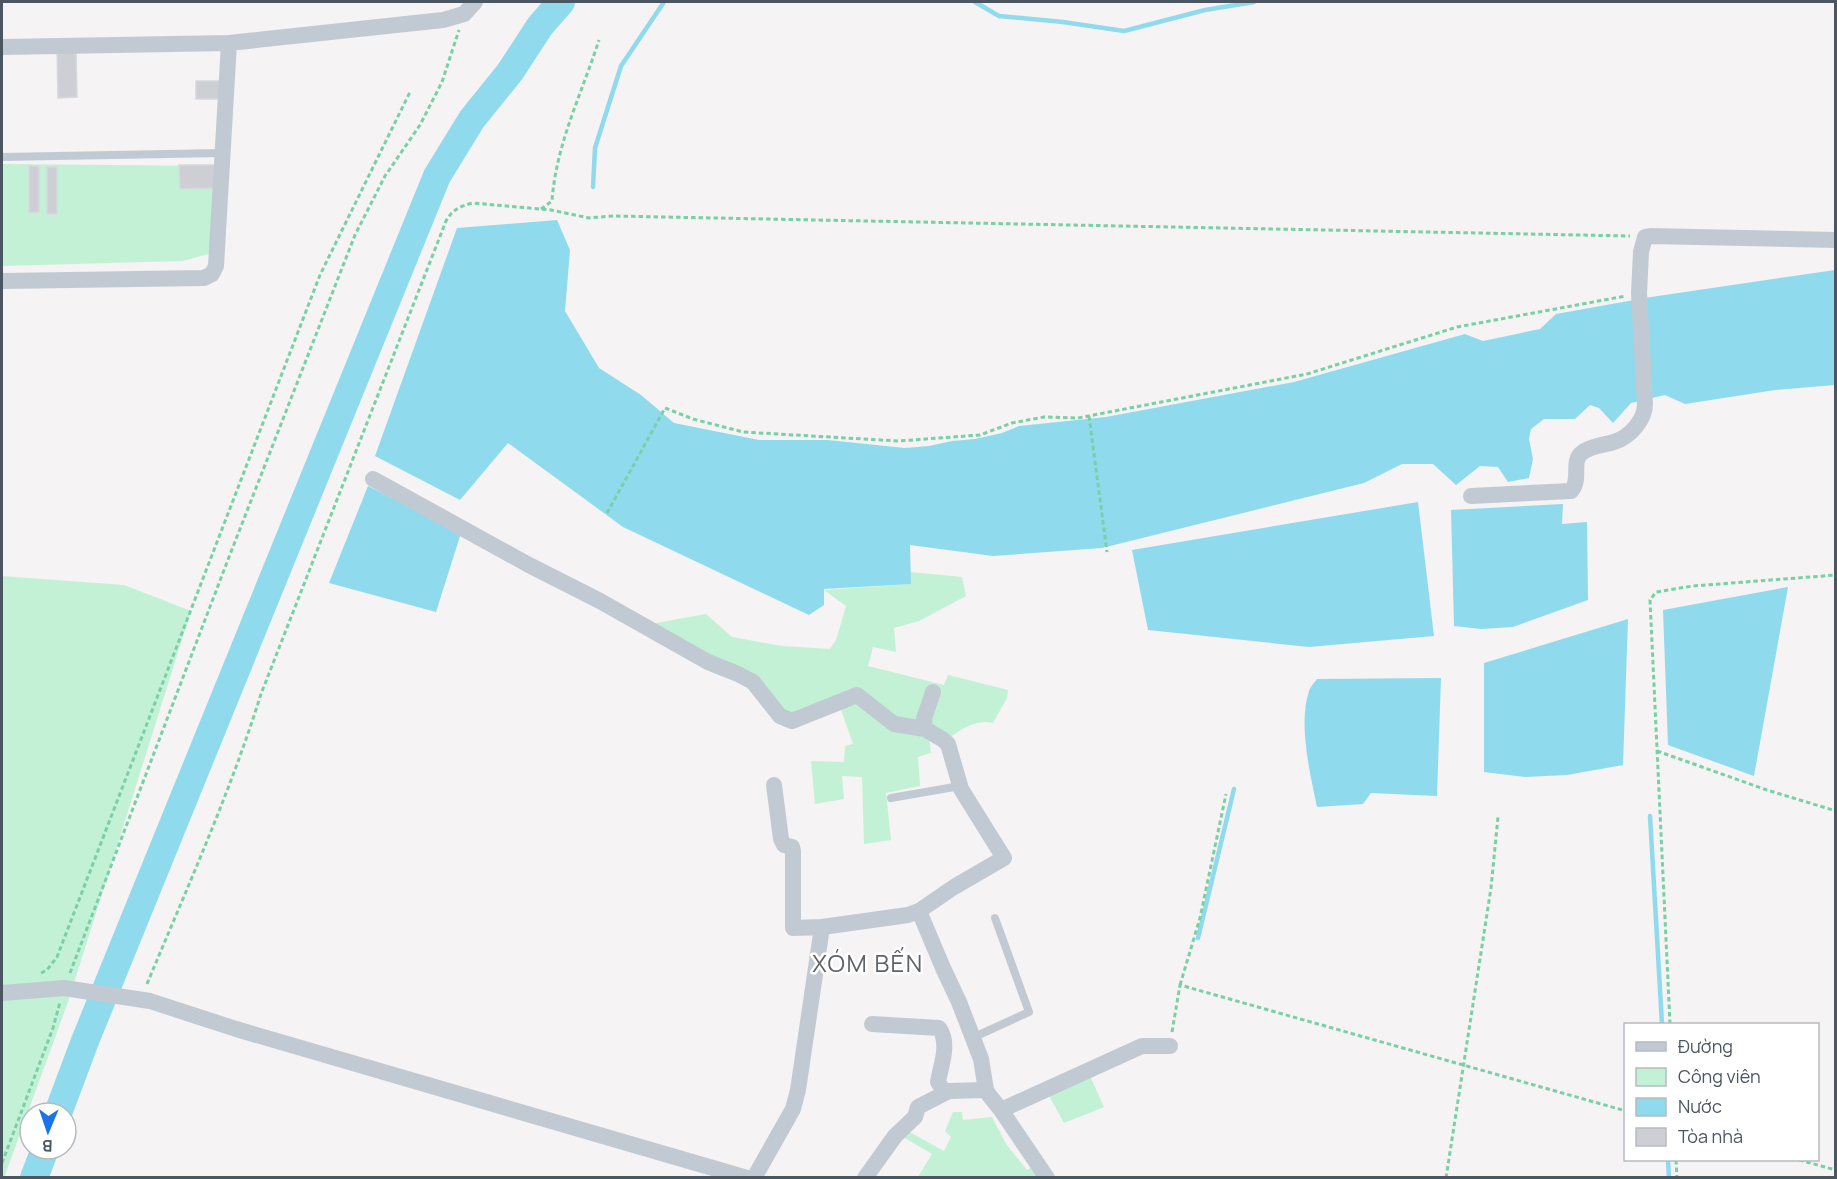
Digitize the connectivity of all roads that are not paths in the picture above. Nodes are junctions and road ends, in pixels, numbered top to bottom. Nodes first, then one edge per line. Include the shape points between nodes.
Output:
1 (470, 8) edge
2 (229, 43) junction
3 (2, 47) edge
4 (222, 153) junction
5 (2, 157) edge
6 (1836, 240) edge
7 (2, 281) edge
8 (373, 478) dead end
9 (1471, 496) dead end
10 (933, 692) dead end
11 (925, 729) junction
12 (774, 785) dead end
13 (960, 786) junction
14 (891, 798) dead end
15 (919, 911) junction
16 (995, 918) dead end
17 (822, 927) junction
18 (2, 993) edge
19 (872, 1024) dead end
20 (972, 1038) junction
21 (1170, 1046) road end
22 (986, 1090) junction
23 (945, 1093) junction
24 (1001, 1110) junction
25 (747, 1178) edge
26 (754, 1178) edge
27 (865, 1178) edge
28 (1047, 1178) edge

1 - 2 street via 443,20
2 - 3 street
2 - 4 street
4 - 5 lane
4 - 7 street via 216,266 212,274 204,278
6 - 9 street via 1645,237 1639,293 1645,400 1639,422 1620,440 1580,454 1574,489
8 - 11 street via 708,662 753,682 780,716 792,721 857,695 894,724
10 - 11 street via 924,719
11 - 13 street via 948,744
12 - 17 street via 782,839 794,851 793,928
13 - 14 lane
13 - 15 street via 1004,858
15 - 17 street
15 - 20 street
16 - 20 lane via 1029,1011
17 - 26 street via 793,1109
18 - 25 street via 64,988 150,1001
19 - 23 street via 939,1028 944,1050 938,1082
20 - 22 street via 981,1059
21 - 24 street via 1142,1046
22 - 23 street
22 - 24 street
23 - 27 street via 918,1107
24 - 28 street

